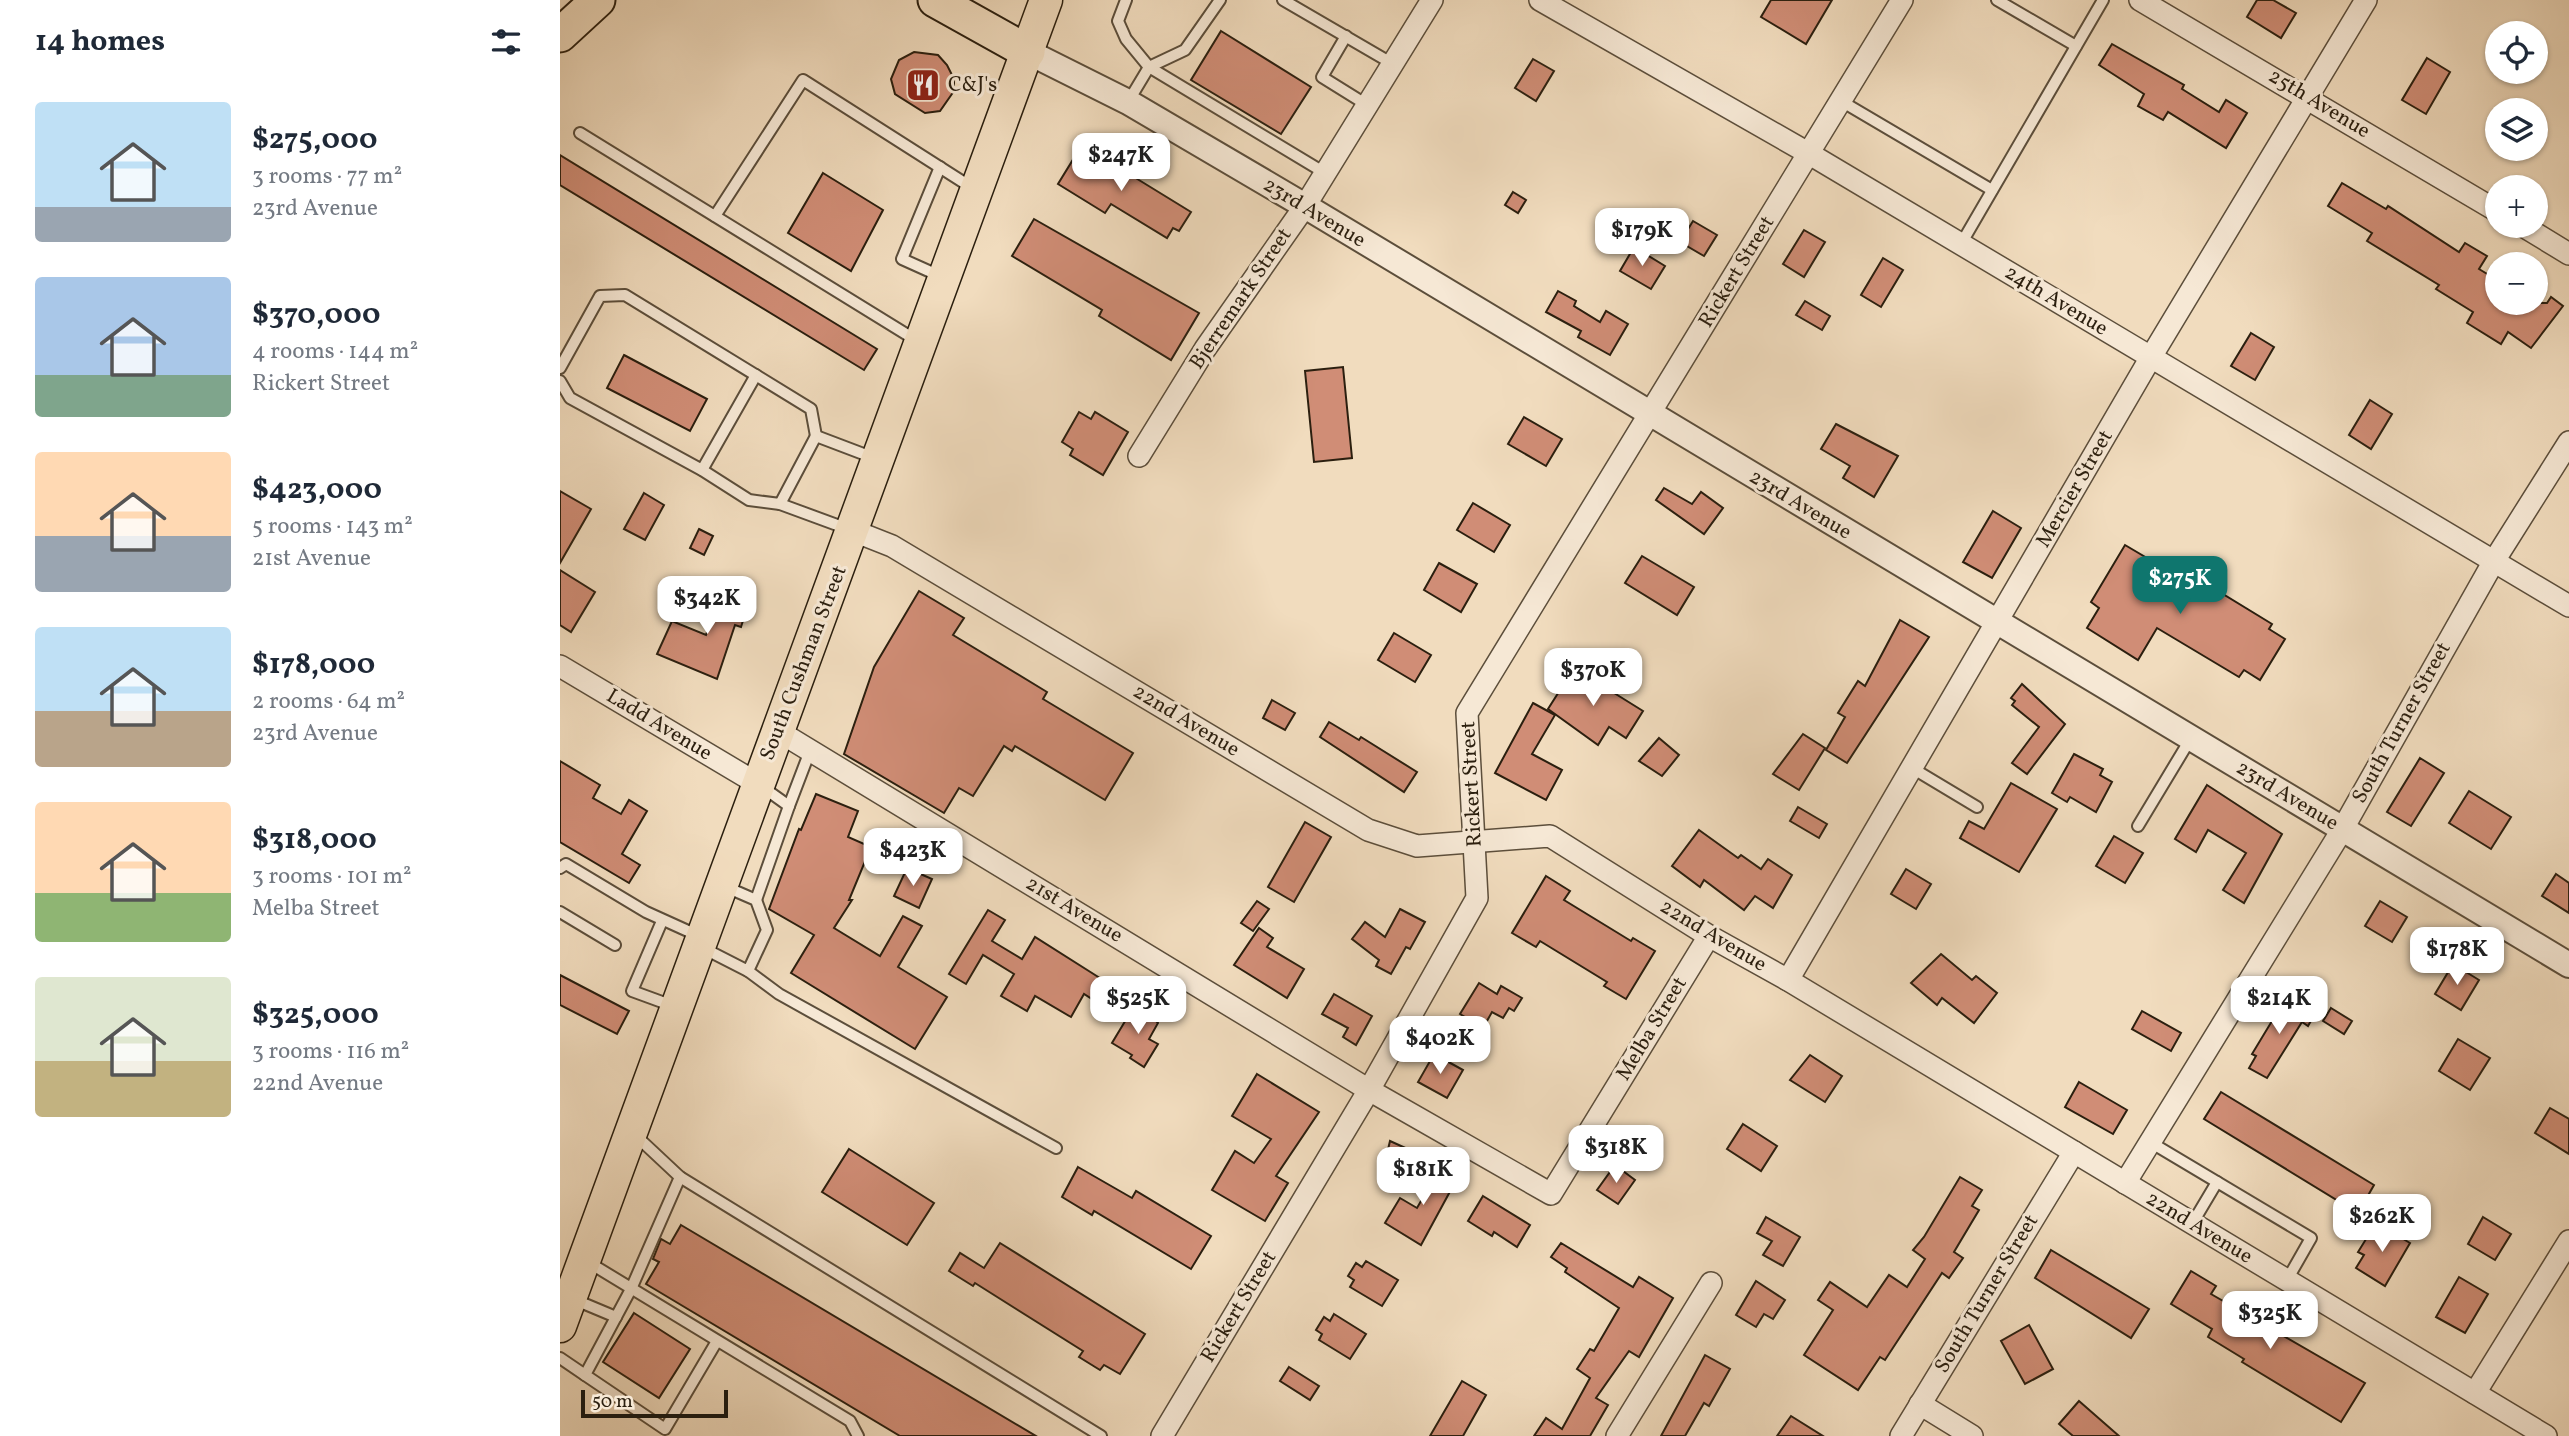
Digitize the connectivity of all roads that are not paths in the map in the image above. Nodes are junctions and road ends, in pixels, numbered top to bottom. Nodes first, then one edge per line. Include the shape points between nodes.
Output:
1 (598, 0) edge
2 (935, 0) edge
3 (1046, 0) edge
4 (1126, 0) edge
5 (1220, 0) edge
6 (1283, 0) edge
7 (1432, 0) edge
8 (1541, 0) edge
9 (1902, 0) edge
10 (1997, 0) edge
11 (2103, 0) edge
12 (2140, 0) edge
13 (2366, 0) edge
14 (560, 35) edge
15 (1346, 36) junction
16 (1018, 39) junction
17 (2076, 46) junction
18 (1393, 64) junction
19 (1149, 67) junction
20 (2308, 97) junction
21 (1128, 102) junction
22 (1841, 102) junction
23 (1367, 105) junction
24 (580, 133) dead end
25 (1808, 153) junction
26 (940, 167) junction
27 (1325, 173) junction
28 (977, 190) junction
29 (1992, 190) junction
30 (2485, 204) edge
31 (1305, 206) junction
32 (715, 216) junction
33 (2543, 238) edge
34 (1961, 244) junction
35 (2569, 254) edge
36 (945, 279) junction
37 (921, 343) junction
38 (2151, 357) junction
39 (560, 368) edge
40 (756, 375) junction
41 (560, 381) edge
42 (1651, 416) junction
43 (816, 436) junction
44 (2569, 442) edge
45 (1139, 456) dead end
46 (880, 460) junction
47 (702, 470) junction
48 (780, 504) junction
49 (854, 531) junction
50 (2494, 561) junction
51 (2569, 606) edge
52 (1997, 622) junction
53 (560, 666) edge
54 (778, 731) junction
55 (2191, 738) junction
56 (810, 751) junction
57 (1912, 768) junction
58 (758, 784) junction
59 (789, 806) junction
60 (1977, 807) dead end
61 (2138, 826) dead end
62 (2342, 830) junction
63 (1476, 842) junction
64 (560, 867) edge
65 (721, 885) junction
66 (757, 900) junction
67 (560, 912) edge
68 (662, 921) junction
69 (1709, 936) junction
70 (700, 942) junction
71 (615, 945) dead end
72 (2569, 965) edge
73 (748, 971) junction
74 (1788, 980) junction
75 (676, 1008) junction
76 (1369, 1090) junction
77 (631, 1131) junction
78 (2150, 1142) junction
79 (1056, 1148) dead end
80 (2074, 1152) junction
81 (680, 1177) junction
82 (2217, 1182) junction
83 (2125, 1183) junction
84 (1551, 1194) joint
85 (2192, 1224) junction
86 (2569, 1241) edge
87 (584, 1260) junction
88 (2287, 1280) junction
89 (1711, 1283) dead end
90 (631, 1289) junction
91 (565, 1312) edge
92 (616, 1317) junction
93 (717, 1341) junction
94 (560, 1358) edge
95 (585, 1375) junction
96 (2475, 1393) junction
97 (1920, 1404) junction
98 (858, 1436) edge
99 (1101, 1436) edge
100 (1162, 1436) edge
101 (1617, 1436) edge
102 (1901, 1436) edge
103 (1972, 1436) edge
104 (2546, 1436) edge

1 - 14 highway
2 - 16 highway
3 - 16 main road, South Cushman Street
4 - 19 lane via 1118,21
5 - 19 lane via 1185,50
6 - 15 lane
7 - 18 street, Bjerremark Street
8 - 25 street, 24th Avenue
9 - 22 street, Rickert Street
10 - 17 lane
11 - 17 lane
12 - 20 street, 25th Avenue
13 - 20 street, Mercier Street
15 - 18 lane
15 - 23 lane via 1322,77
16 - 21 street, 23rd Avenue
16 - 28 main road, South Cushman Street
17 - 29 lane
18 - 23 street, Bjerremark Street
19 - 21 lane
19 - 27 lane
20 - 30 street, 25th Avenue
20 - 38 street, Mercier Street
21 - 31 street, 23rd Avenue
22 - 25 street, Rickert Street
22 - 29 lane
23 - 27 street, Bjerremark Street
24 - 32 lane
25 - 34 street, 24th Avenue
25 - 42 street, Rickert Street
26 - 28 lane
26 - 32 lane via 803,80
26 - 36 lane via 902,259
27 - 31 street, Bjerremark Street
28 - 36 main road, South Cushman Street
29 - 34 lane
31 - 42 street, 23rd Avenue
31 - 45 street, Bjerremark Street via 1205,349
32 - 37 lane
33 - 35 street
34 - 38 street, 24th Avenue
36 - 37 main road, South Cushman Street
37 - 46 main road, South Cushman Street
38 - 50 street, 24th Avenue
38 - 52 street, Mercier Street
39 - 40 lane via 600,296 625,295
40 - 43 lane via 811,409
40 - 47 lane
41 - 47 lane via 570,398
42 - 52 street, 23rd Avenue
42 - 63 street, Rickert Street via 1467,713
43 - 46 lane
43 - 48 lane
44 - 50 street, South Turner Street
46 - 49 main road, South Cushman Street
47 - 48 lane via 749,500
48 - 49 lane
49 - 54 main road, South Cushman Street
49 - 63 street, 22nd Avenue via 892,546 1368,830 1417,846
50 - 51 street, 24th Avenue
50 - 62 street, South Turner Street
52 - 55 street, 23rd Avenue
52 - 57 street, Mercier Street
53 - 58 street, Ladd Avenue
54 - 56 street, 21st Avenue
54 - 58 main road, South Cushman Street
55 - 61 lane
55 - 62 street, 23rd Avenue
56 - 59 lane
56 - 76 street, 21st Avenue
57 - 60 lane
57 - 74 street, Mercier Street
58 - 59 lane
58 - 65 main road, South Cushman Street
59 - 66 lane
62 - 72 street, 23rd Avenue
62 - 78 street, South Turner Street
63 - 69 street, 22nd Avenue via 1550,836
63 - 76 street, Rickert Street via 1477,898
64 - 68 lane via 566,864
65 - 66 lane
65 - 70 main road, South Cushman Street
66 - 73 lane via 767,930
67 - 71 lane
68 - 70 lane
68 - 75 lane via 632,991
69 - 74 street, 22nd Avenue
69 - 84 street, Melba Street
70 - 73 lane
70 - 75 main road, South Cushman Street
73 - 79 lane via 779,994
74 - 80 street, 22nd Avenue
75 - 77 main road, South Cushman Street
76 - 84 street, 21st Avenue
76 - 100 street, Rickert Street
77 - 81 lane
77 - 87 main road, South Cushman Street
78 - 82 lane
78 - 83 street, South Turner Street
80 - 83 street, 22nd Avenue
80 - 97 street, South Turner Street
81 - 90 lane
81 - 99 lane
82 - 85 lane
82 - 88 lane via 2311,1238
83 - 85 street, 22nd Avenue
85 - 88 street, 22nd Avenue
86 - 96 street
87 - 90 lane
87 - 91 main road, South Cushman Street
88 - 96 street, 22nd Avenue
89 - 101 street
90 - 92 lane
90 - 93 lane
91 - 92 lane
92 - 95 lane
93 - 95 lane via 665,1429
93 - 98 lane via 849,1421
94 - 95 lane
96 - 104 street, 22nd Avenue
97 - 102 street, South Turner Street
97 - 103 street

